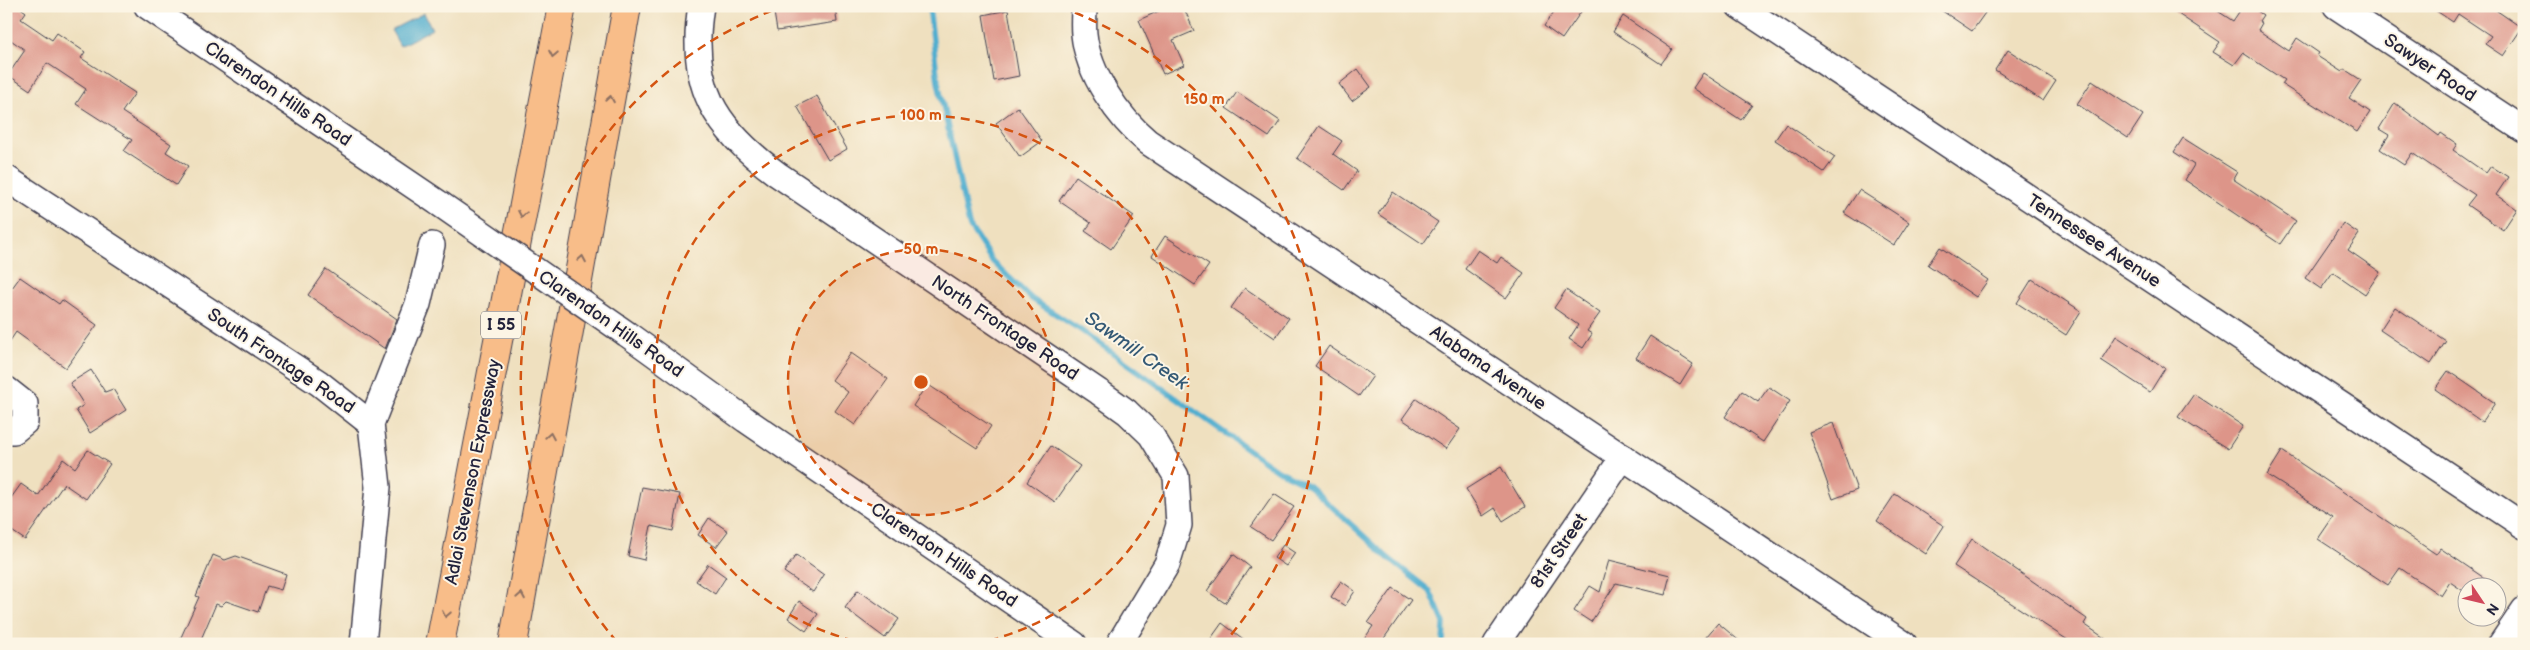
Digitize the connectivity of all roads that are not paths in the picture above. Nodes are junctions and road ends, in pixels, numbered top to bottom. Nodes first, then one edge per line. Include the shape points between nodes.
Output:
1 (146, 6) edge
2 (562, 6) edge
3 (627, 6) edge
4 (701, 6) edge
5 (1084, 6) edge
6 (1739, 6) edge
7 (2336, 6) edge
8 (2524, 130) edge
9 (6, 178) edge
10 (432, 245) dead end
11 (6, 388) edge
12 (371, 424) junction
13 (6, 431) edge
14 (1623, 457) junction
15 (2524, 526) edge
16 (2524, 610) edge
17 (363, 644) edge
18 (440, 644) edge
19 (513, 644) edge
20 (1074, 644) edge
21 (1119, 644) edge
22 (1496, 644) edge
23 (1904, 644) edge
24 (2501, 644) edge

1 - 20 street, Clarendon Hills Road, bridge via 440,204 746,420
2 -> 18 highway, Adlai Stevenson Expressway / I 55
19 -> 3 highway
4 - 21 street, North Frontage Road via 698,33 703,82 710,104 737,142 777,174 1099,392 1152,435 1176,476 1179,525 1167,564
5 - 14 street, Alabama Avenue via 1084,35 1094,69 1121,116 1148,142
6 - 15 street, Tennessee Avenue
7 - 8 street, Sawyer Road
9 - 12 street, South Frontage Road via 319,383
10 - 12 street via 418,304
11 - 13 street via 25,404 25,422 14,431
12 - 17 street, South Frontage Road via 378,487
14 - 22 street, 81st Street
14 - 23 street, Alabama Avenue
16 - 24 street

